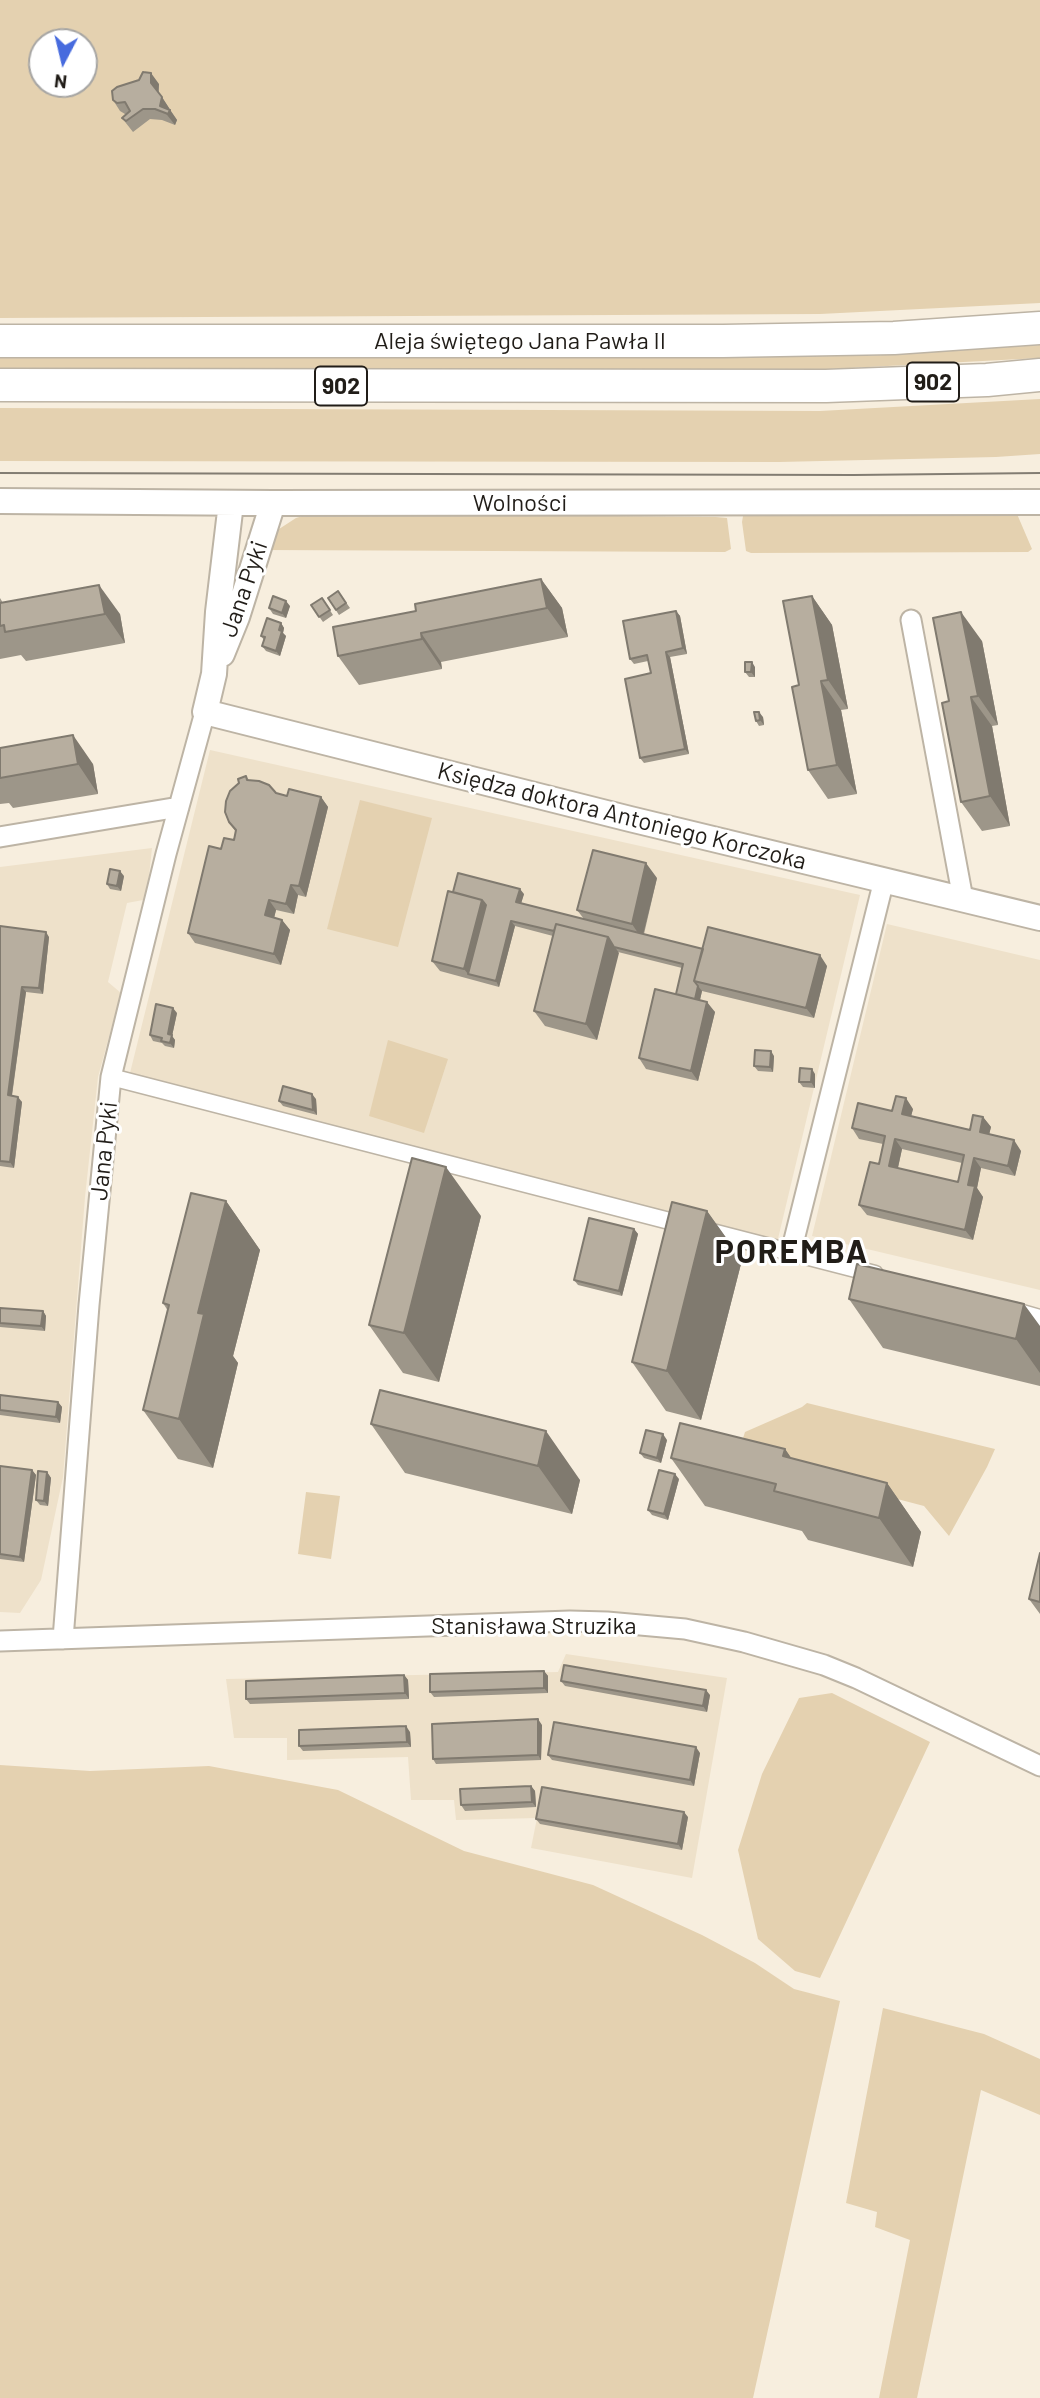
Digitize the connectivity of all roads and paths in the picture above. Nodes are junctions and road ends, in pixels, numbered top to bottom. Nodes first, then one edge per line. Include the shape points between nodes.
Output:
1 (1040, 328) edge
2 (0, 341) edge
3 (1040, 375) edge
4 (0, 385) edge
5 (0, 501) edge
6 (1040, 502) edge
7 (231, 503) junction
8 (273, 503) junction
9 (911, 620) dead end
10 (214, 674) junction
11 (205, 712) junction
12 (179, 807) junction
13 (0, 837) edge
14 (884, 880) junction
15 (963, 899) junction
16 (1040, 918) edge
17 (111, 1077) junction
18 (791, 1252) junction
19 (895, 1279) edge
20 (1000, 1307) edge
21 (1040, 1318) edge
22 (63, 1639) junction
23 (0, 1641) edge
24 (1040, 1766) edge

1 - 2 main road, Aleja świętego Jana Pawła II / 902 via 894,338 723,341
3 - 4 main road, Aleja świętego Jana Pawła II / 902 via 813,386
5 - 7 street, Wolności
6 - 8 street, Wolności
7 - 8 street, Wolności
7 - 10 street, Jana Pyki
8 - 10 street, Jana Pyki
9 - 15 street
10 - 11 street, Jana Pyki
11 - 12 street, Jana Pyki
11 - 14 street, Księdza doktora Antoniego Korczoka
12 - 13 street
12 - 17 street, Jana Pyki
14 - 15 street, Księdza doktora Antoniego Korczoka
14 - 18 street
15 - 16 street, Księdza doktora Antoniego Korczoka
17 - 18 street
17 - 22 street, Jana Pyki
18 - 19 street
20 - 21 street
22 - 23 street, Stanisława Struzika
22 - 24 street, Stanisława Struzika via 570,1621 685,1629 835,1670

